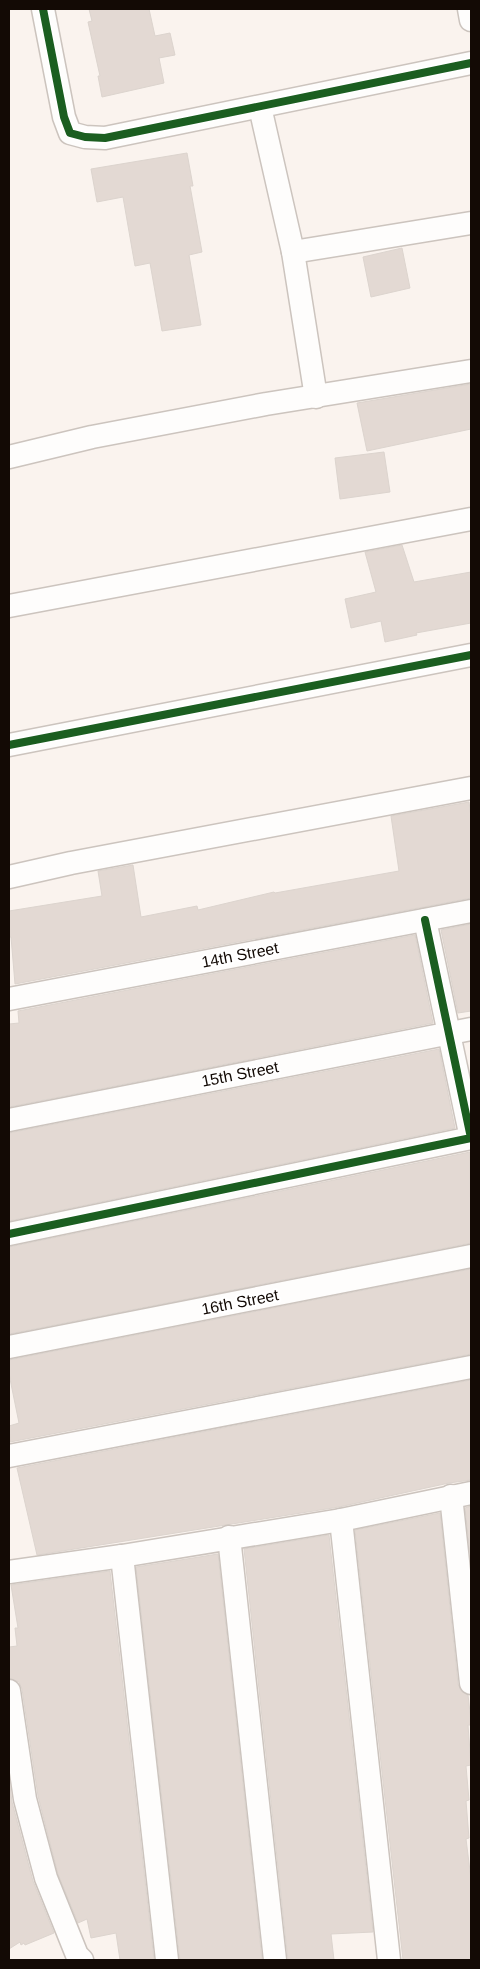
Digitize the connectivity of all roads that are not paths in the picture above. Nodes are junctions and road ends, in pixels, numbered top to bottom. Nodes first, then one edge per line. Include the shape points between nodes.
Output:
1 (43, 9) edge
2 (469, 9) edge
3 (471, 20) edge
4 (471, 62) edge
5 (260, 107) junction
6 (471, 223) edge
7 (294, 252) junction
8 (471, 371) edge
9 (316, 397) junction
10 (9, 456) edge
11 (471, 519) edge
12 (9, 606) edge
13 (471, 655) edge
14 (9, 745) edge
15 (471, 788) edge
16 (9, 877) edge
17 (471, 911) edge
18 (425, 920) junction
19 (9, 999) edge
20 (461, 1031) edge
21 (9, 1120) edge
22 (9, 1234) edge
23 (471, 1256) edge
24 (9, 1347) edge
25 (471, 1367) edge
26 (9, 1456) edge
27 (461, 1494) edge
28 (341, 1520) junction
29 (229, 1537) junction
30 (122, 1556) junction
31 (9, 1572) edge
32 (471, 1683) edge
33 (9, 1691) edge
34 (82, 1960) edge
35 (167, 1960) edge
36 (275, 1960) edge
37 (389, 1960) edge

1 - 5 street via 64,117 70,132 105,138
2 - 3 street
4 - 5 street
5 - 7 street
6 - 7 street
7 - 9 street
8 - 9 street
9 - 10 street via 92,437
11 - 12 street
13 - 14 street
15 - 16 street
17 - 18 street, 14th Street
18 - 19 street, 14th Street
18 - 20 street
20 - 21 street, 15th Street
20 - 22 street via 471,1138
23 - 24 street, 16th Street
25 - 26 street
27 - 28 street
27 - 32 street
28 - 29 street
28 - 37 street
29 - 30 street
29 - 36 street
30 - 31 street
30 - 35 street
33 - 34 street via 25,1799 46,1878

